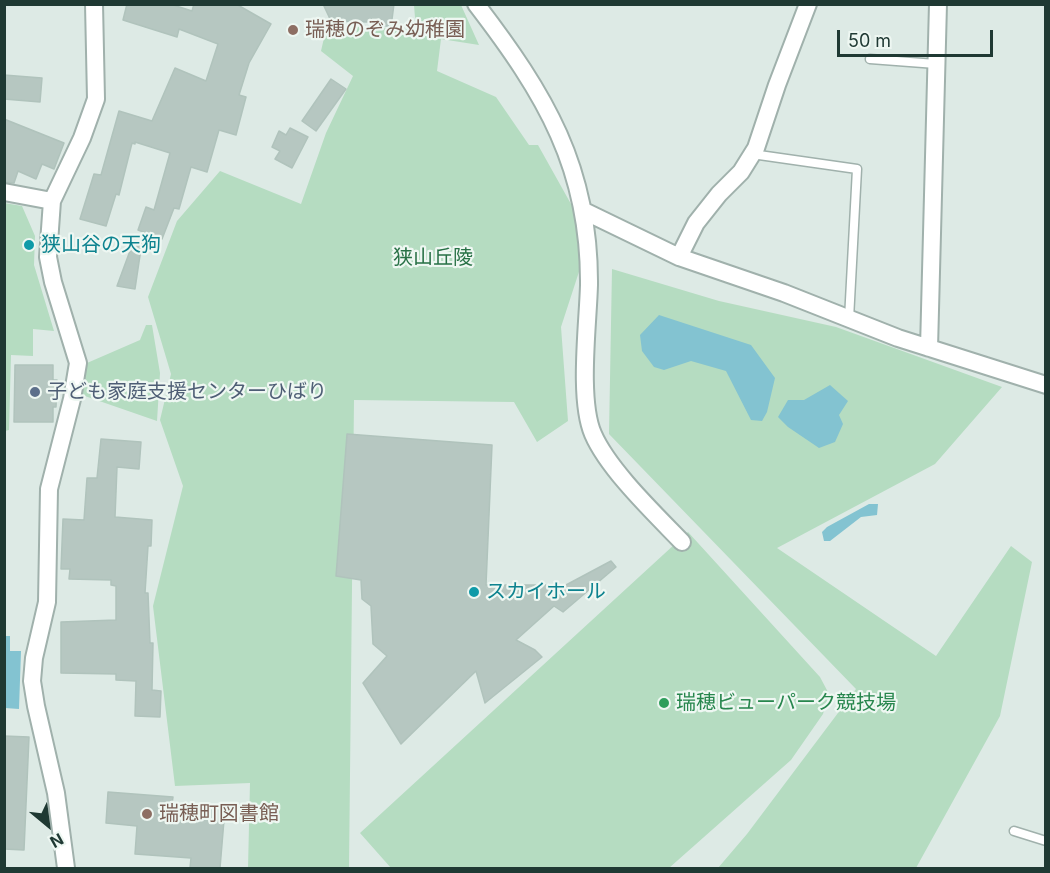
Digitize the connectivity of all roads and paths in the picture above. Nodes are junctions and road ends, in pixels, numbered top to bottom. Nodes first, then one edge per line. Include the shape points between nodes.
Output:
1 (94, 4) edge
2 (476, 4) edge
3 (808, 4) edge
4 (938, 4) edge
5 (870, 58) dead end
6 (936, 64) junction
7 (752, 154) junction
8 (4, 192) edge
9 (52, 201) junction
10 (584, 211) junction
11 (679, 257) junction
12 (849, 319) junction
13 (929, 348) junction
14 (1046, 385) edge
15 (682, 542) dead end
16 (1014, 831) dead end
17 (1046, 841) edge
18 (66, 868) edge

1 - 9 street via 96,99
2 - 10 street via 517,57 549,112 571,160
3 - 7 street
4 - 6 street
5 - 6 lane
6 - 13 street
7 - 11 street via 696,223
7 - 12 lane via 857,169
8 - 9 street
9 - 18 street via 48,257 52,282 78,363 50,489 47,602 32,681 56,793
10 - 11 street
10 - 15 street via 589,248 585,403 592,432 604,455
11 - 12 street
12 - 13 street
13 - 14 street
16 - 17 lane

